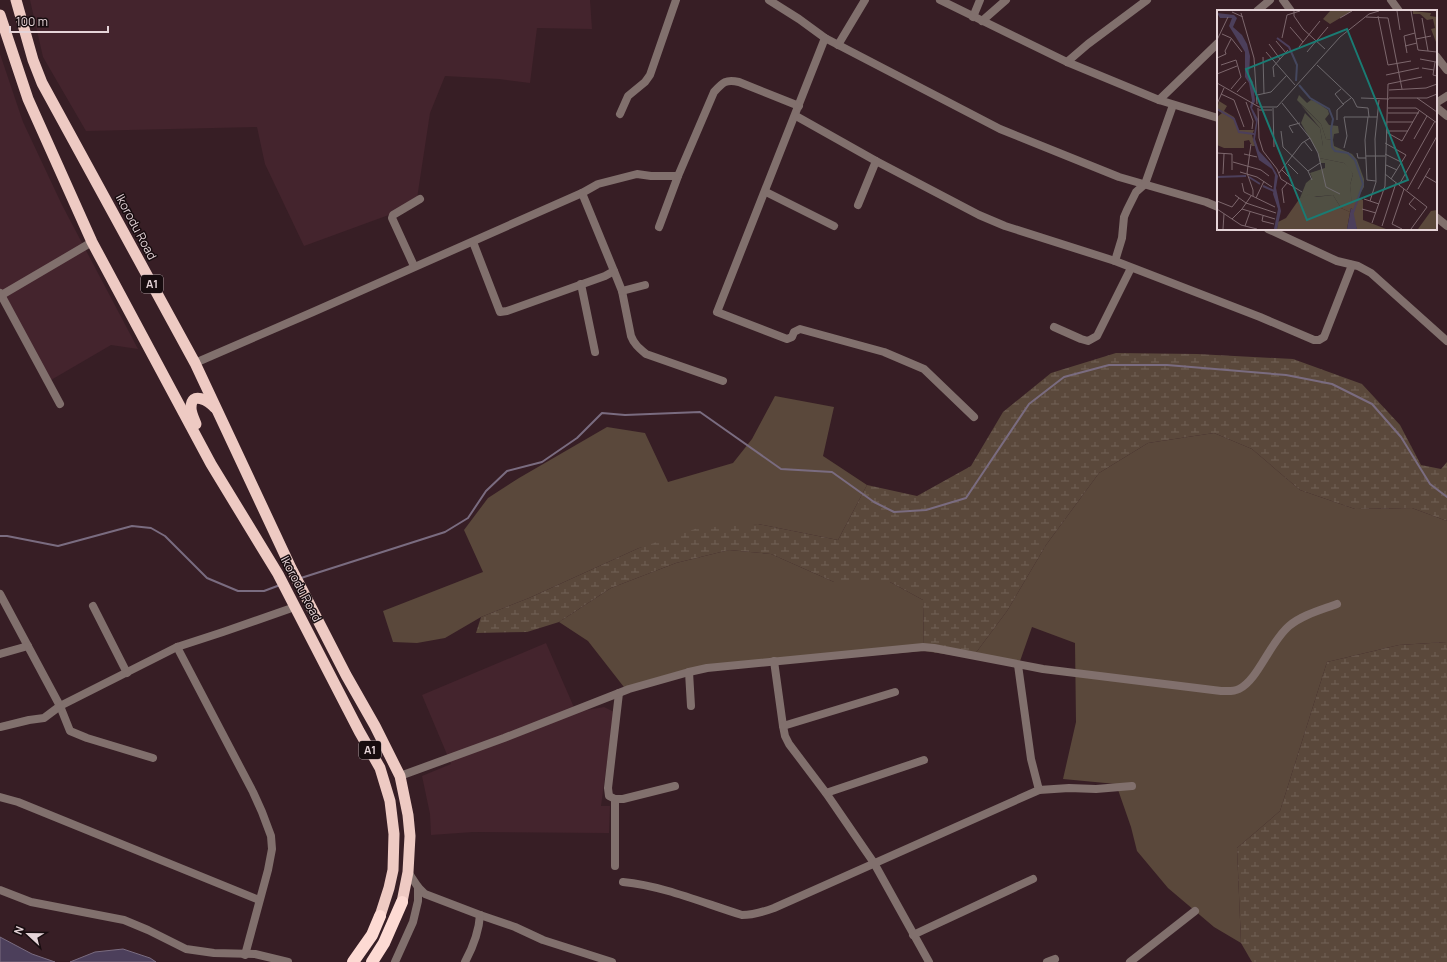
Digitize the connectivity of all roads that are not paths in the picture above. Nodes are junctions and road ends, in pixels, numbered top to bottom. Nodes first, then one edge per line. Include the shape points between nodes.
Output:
1 (16, 0) edge
2 (676, 0) edge
3 (769, 0) edge
4 (865, 0) edge
5 (940, 0) edge
6 (980, 0) edge
7 (1006, 0) edge
8 (1147, 0) edge
9 (1270, 0) edge
10 (1283, 0) edge
11 (1390, 0) edge
12 (1258, 10) edge
13 (1290, 10) edge
14 (1398, 10) edge
15 (0, 15) edge
16 (973, 17) junction
17 (982, 21) junction
18 (825, 38) junction
19 (1217, 44) edge
20 (838, 45) junction
21 (1437, 57) edge
22 (1067, 62) junction
23 (1447, 70) edge
24 (1447, 96) edge
25 (1159, 100) junction
26 (1437, 102) edge
27 (1173, 104) junction
28 (800, 106) junction
29 (1437, 108) edge
30 (620, 114) dead end
31 (796, 116) junction
32 (1447, 116) edge
33 (1217, 118) edge
34 (876, 161) junction
35 (678, 176) junction
36 (1145, 184) junction
37 (766, 192) junction
38 (582, 193) junction
39 (420, 199) dead end
40 (858, 205) dead end
41 (1217, 207) edge
42 (1437, 218) edge
43 (834, 226) dead end
44 (1447, 226) edge
45 (659, 227) dead end
46 (1270, 230) edge
47 (92, 242) junction
48 (473, 242) junction
49 (1115, 261) junction
50 (1352, 265) junction
51 (414, 266) junction
52 (1131, 268) junction
53 (614, 271) junction
54 (581, 284) junction
55 (645, 285) dead end
56 (622, 291) junction
57 (0, 295) edge
58 (1054, 327) dead end
59 (1447, 341) edge
60 (595, 352) dead end
61 (195, 363) junction
62 (723, 381) dead end
63 (60, 404) dead end
64 (217, 410) junction
65 (974, 417) dead end
66 (212, 464) junction
67 (0, 594) edge
68 (288, 602) junction
69 (1337, 604) dead end
70 (94, 606) dead end
71 (28, 646) junction
72 (177, 647) junction
73 (0, 654) edge
74 (774, 661) junction
75 (1018, 665) junction
76 (689, 672) junction
77 (128, 673) junction
78 (895, 692) dead end
79 (619, 693) junction
80 (60, 706) junction
81 (691, 706) dead end
82 (783, 726) junction
83 (0, 727) edge
84 (153, 758) dead end
85 (924, 760) dead end
86 (400, 776) junction
87 (675, 786) dead end
88 (1132, 786) dead end
89 (1039, 790) junction
90 (826, 793) junction
91 (0, 797) edge
92 (615, 799) junction
93 (874, 863) junction
94 (615, 866) dead end
95 (408, 872) junction
96 (1033, 879) dead end
97 (623, 882) dead end
98 (418, 887) junction
99 (0, 890) edge
100 (259, 900) junction
101 (402, 902) joint
102 (1195, 911) dead end
103 (480, 915) junction
104 (380, 916) joint
105 (913, 935) junction
106 (245, 955) junction
107 (288, 962) edge
108 (353, 962) edge
109 (372, 962) edge
110 (395, 962) edge
111 (465, 962) edge
112 (612, 962) edge
113 (929, 962) edge
114 (1130, 962) edge

1 - 61 highway, Ikorodu Road / A1 via 42,83
2 - 30 street via 650,75 628,96
3 - 18 street
4 - 20 street
5 - 16 street
6 - 16 street
7 - 17 street
8 - 22 street
9 - 12 street
10 - 13 street
11 - 14 street
15 - 47 highway, Ikorodu Road / A1 via 28,99
16 - 17 street
17 - 22 street
18 - 20 street
18 - 28 street
19 - 25 street
20 - 36 street via 1000,129 1119,177
21 - 23 street
22 - 25 street
24 - 26 street
25 - 27 street
27 - 33 street
27 - 36 street
28 - 31 street
28 - 35 street via 739,82 723,82 714,92
29 - 32 street
31 - 34 street
31 - 37 street
34 - 40 street
34 - 49 street via 1005,226
35 - 38 street via 637,174 598,184
35 - 45 street
36 - 41 street
36 - 49 street via 1136,192 1124,217 1122,238
37 - 43 street
37 - 65 street via 717,312 787,339 800,330 890,355 924,369
38 - 48 street
38 - 53 street
39 - 51 street via 392,218
42 - 44 street
46 - 50 street via 1337,261
47 - 57 street
47 - 66 highway, Ikorodu Road / A1
48 - 51 street
48 - 54 street via 500,312
49 - 52 street
50 - 52 street via 1324,337 1319,340
50 - 59 street via 1371,273
51 - 61 street
52 - 58 street via 1097,336 1088,341
53 - 54 street
53 - 56 street
54 - 60 street
55 - 56 street
56 - 62 street via 631,336 638,347 646,354
57 - 63 street
61 - 64 highway, Ikorodu Road / A1
64 - 66 highway via 202,399 198,398 192,403 191,410
64 - 86 highway, Ikorodu Road / A1 via 346,675
66 - 68 highway, Ikorodu Road / A1
67 - 71 street
68 - 72 street via 224,632
68 - 104 highway, Ikorodu Road / A1 via 380,768 390,800 394,834 393,870
69 - 75 street via 1304,617 1288,627 1273,644 1247,684 1232,692
70 - 77 street
71 - 73 street
71 - 80 street
72 - 77 street
72 - 100 street via 253,792 271,836 272,849
74 - 75 street via 923,646
74 - 76 street
74 - 82 street
75 - 89 street via 1031,759
76 - 79 street
76 - 81 street
77 - 80 street
78 - 82 street
79 - 86 street
79 - 92 street via 608,788 609,796
80 - 83 street via 44,718
80 - 84 street via 70,731
82 - 90 street via 789,744
85 - 90 street
86 - 95 highway, Ikorodu Road / A1 via 410,836
87 - 92 street
88 - 89 street
89 - 93 street
90 - 93 street
91 - 100 street via 18,802
92 - 94 street
93 - 97 street via 774,908 749,915 676,893
93 - 105 street
95 - 98 street
95 - 101 highway, Ikorodu Road / A1
96 - 105 street
98 - 103 street via 426,894
98 - 110 street via 413,922
99 - 106 street via 31,902 124,920 186,949
100 - 106 street
101 - 109 highway, Ikorodu Road / A1 via 384,943
102 - 114 street
103 - 111 street via 473,947
103 - 112 street via 543,940
104 - 108 highway, Ikorodu Road / A1 via 372,935
105 - 113 street
106 - 107 street via 255,954

